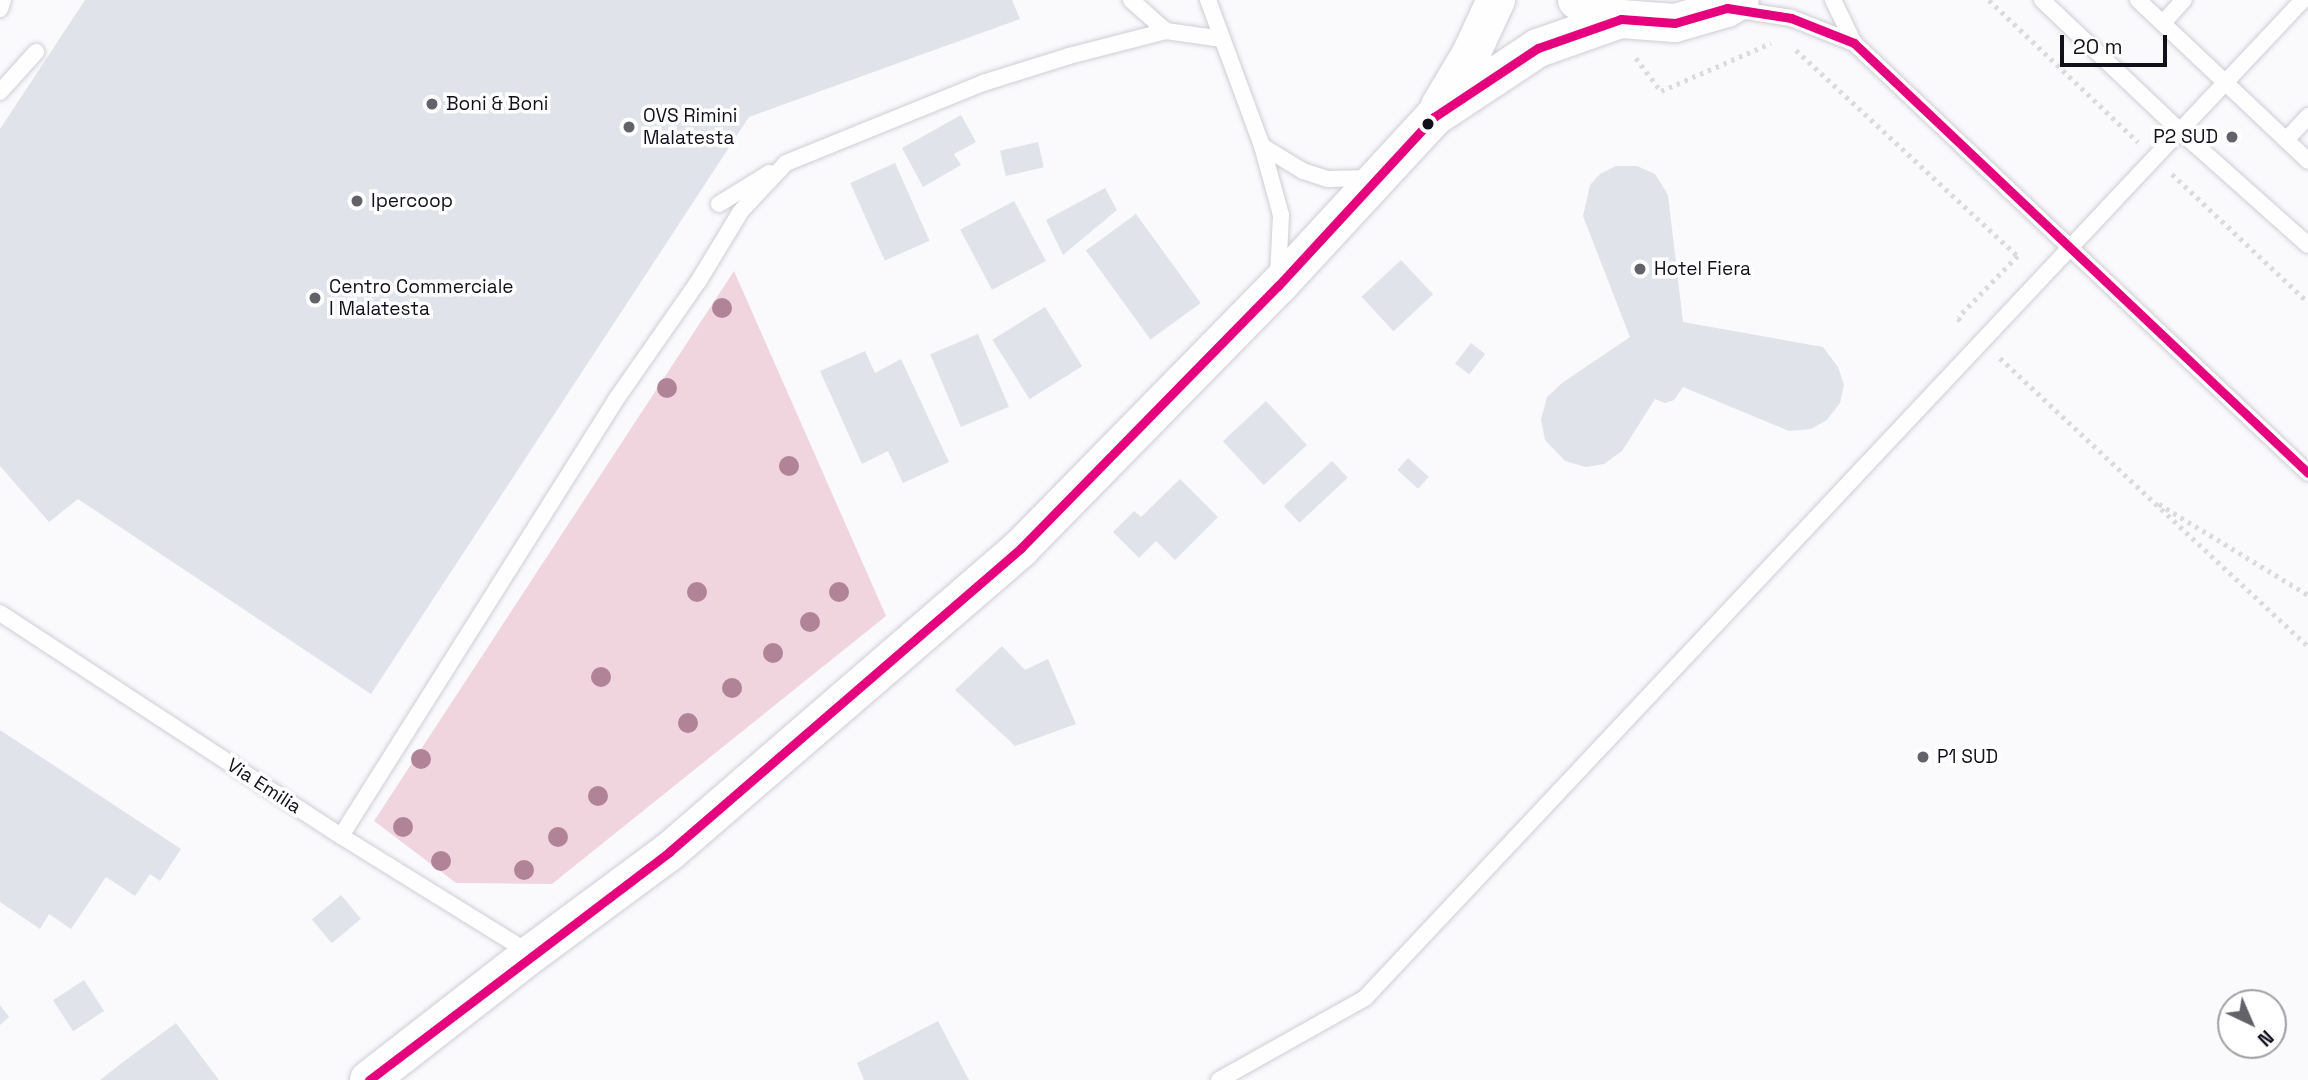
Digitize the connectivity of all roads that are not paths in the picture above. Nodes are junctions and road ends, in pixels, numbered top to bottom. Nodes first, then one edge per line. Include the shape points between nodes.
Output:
1 (3, 0) edge
2 (1131, 0) edge
3 (1208, 0) edge
4 (1496, 0) edge
5 (1577, 0) edge
6 (1833, 0) edge
7 (2042, 0) edge
8 (2138, 0) edge
9 (2184, 0) edge
10 (2303, 0) edge
11 (1734, 4) edge
12 (0, 9) edge
13 (2163, 23) junction
14 (1166, 31) junction
15 (1626, 35) junction
16 (1222, 39) junction
17 (1854, 43) junction
18 (36, 52) dead end
19 (2225, 82) junction
20 (0, 92) edge
21 (2308, 116) edge
22 (1434, 117) junction
23 (2180, 131) junction
24 (2286, 139) junction
25 (1262, 146) junction
26 (2308, 160) edge
27 (786, 163) junction
28 (1377, 177) junction
29 (719, 204) dead end
30 (2069, 245) junction
31 (2308, 245) edge
32 (1278, 286) junction
33 (2308, 472) edge
34 (0, 613) edge
35 (341, 836) junction
36 (531, 954) junction
37 (374, 1079) edge
38 (1219, 1080) edge

1 - 12 lane
2 - 14 lane
3 - 16 lane
4 - 22 main road
5 - 15 main road
6 - 17 lane
7 - 23 lane
8 - 13 lane
9 - 13 lane
10 - 19 lane
11 - 15 main road
11 - 17 lane
13 - 19 lane
14 - 16 lane
14 - 27 lane via 983,83
15 - 22 main road via 1538,48
16 - 25 lane
17 - 30 lane
18 - 20 lane
19 - 23 lane
19 - 24 lane
21 - 24 lane
22 - 28 main road
23 - 30 lane
23 - 31 lane
24 - 26 lane
25 - 28 lane via 1303,171 1328,179
25 - 32 lane via 1281,215
27 - 29 lane
27 - 35 lane via 741,211 617,398
28 - 32 main road
30 - 33 lane
30 - 38 lane via 1365,998
32 - 36 main road via 1021,548 669,852
34 - 35 lane, Via Emilia
35 - 36 lane, Via Emilia
36 - 37 main road

